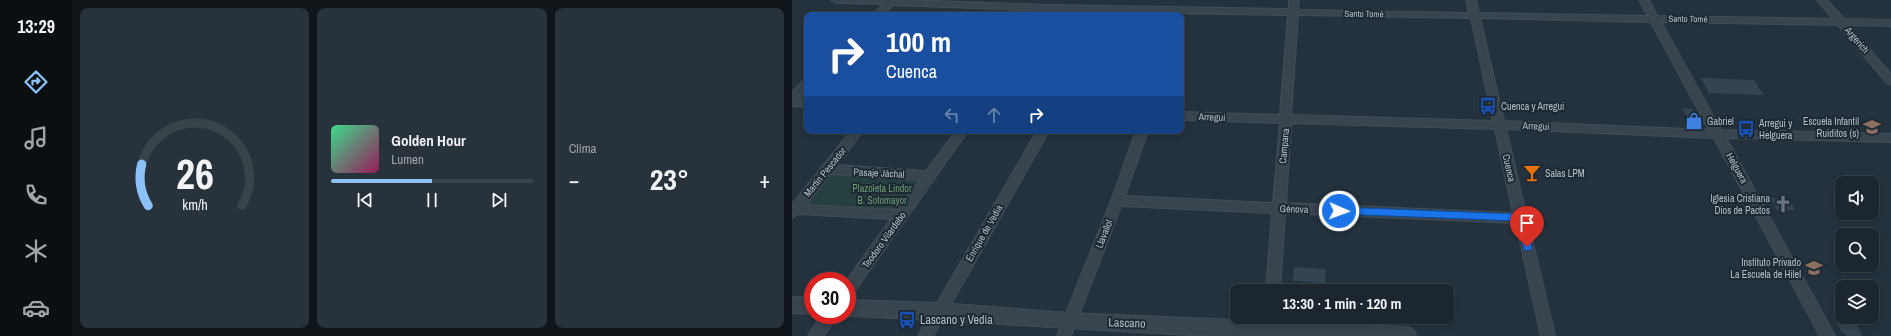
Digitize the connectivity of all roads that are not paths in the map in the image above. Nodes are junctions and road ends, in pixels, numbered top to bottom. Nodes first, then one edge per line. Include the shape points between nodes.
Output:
1 (836, 0) edge
2 (1185, 0) edge
3 (1294, 0) edge
4 (1471, 0) edge
5 (1644, 0) edge
6 (1822, 0) edge
7 (892, 1) edge
8 (1049, 8) edge
9 (881, 12) edge
10 (1155, 12) edge
11 (1181, 12) edge
12 (1184, 13) edge
13 (1293, 13) junction
14 (1475, 17) junction
15 (1653, 19) junction
16 (1841, 22) junction
17 (1891, 23) edge
18 (1891, 80) edge
19 (804, 86) edge
20 (792, 98) edge
21 (792, 102) edge
22 (804, 103) edge
23 (1184, 116) edge
24 (1286, 120) junction
25 (1498, 125) junction
26 (855, 134) edge
27 (960, 134) edge
28 (1041, 134) edge
29 (1141, 134) edge
30 (1718, 134) junction
31 (1891, 138) edge
32 (827, 169) junction
33 (930, 176) junction
34 (1117, 201) junction
35 (1279, 208) junction
36 (794, 211) edge
37 (902, 215) junction
38 (1520, 218) junction
39 (856, 279) edge
40 (1274, 284) edge
41 (792, 305) edge
42 (804, 306) edge
43 (856, 308) edge
44 (939, 311) junction
45 (824, 324) edge
46 (1271, 327) edge
47 (1066, 328) edge
48 (815, 336) edge
49 (925, 336) edge
50 (1407, 336) edge
51 (1548, 336) edge
52 (1828, 336) edge

1 - 7 street, Santo Tomé
2 - 11 street
3 - 13 street, Campana
4 - 14 street, Cuenca
5 - 15 street, Helguera
6 - 16 street, Argerich
7 - 8 street, Santo Tomé
7 - 9 street
8 - 10 street, Santo Tomé
12 - 13 street, Santo Tomé
13 - 14 street, Santo Tomé
13 - 24 street, Campana
14 - 15 street, Santo Tomé
14 - 25 street, Cuenca
15 - 16 street, Santo Tomé
15 - 30 street, Helguera
16 - 17 street, Santo Tomé
16 - 18 street, Argerich
19 - 20 street
21 - 22 street
23 - 24 street, Arregui
24 - 25 street, Arregui
24 - 35 street, Campana
25 - 30 street, Arregui
25 - 38 street, Cuenca
26 - 32 street, Martín Pescador
27 - 33 street, Teodoro Vilardebo
28 - 44 street, Enrique de Vedia
29 - 34 street, Llavallol
30 - 31 street, Arregui
30 - 52 street, Helguera
32 - 33 street, Pasaje Jáchal
32 - 36 street, Martín Pescador
33 - 37 street, Teodoro Vilardebo
34 - 35 street, Génova
34 - 47 street, Llavallol
35 - 38 street, Génova
35 - 40 street, Campana
36 - 37 street
37 - 39 street, Teodoro Vilardebo
38 - 51 street, Cuenca
41 - 42 street
43 - 44 street, Lascano
44 - 47 street, Lascano
44 - 49 street, Enrique de Vedia
45 - 48 street
46 - 47 street, Lascano
46 - 50 street, Lascano

